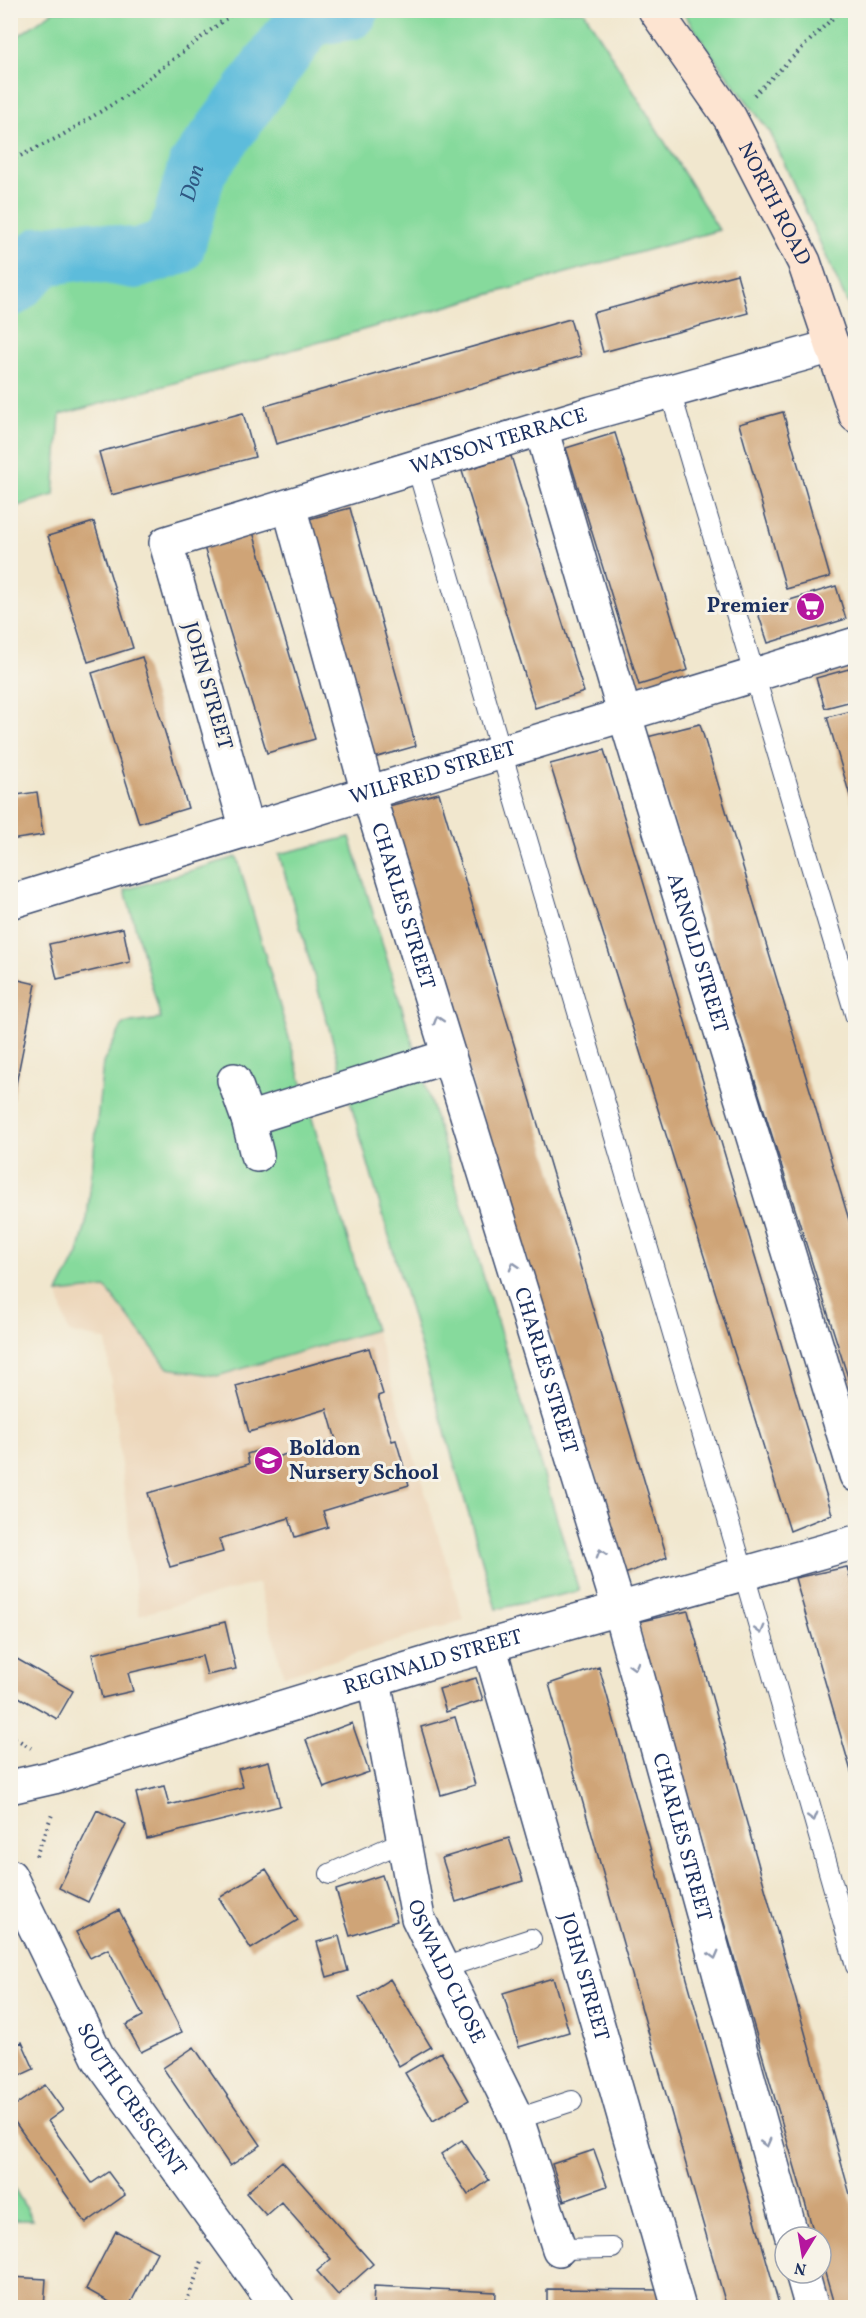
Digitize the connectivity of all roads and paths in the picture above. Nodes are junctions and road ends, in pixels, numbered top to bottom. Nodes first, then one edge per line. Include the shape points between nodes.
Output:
1 (237, 10) edge
2 (655, 10) edge
3 (841, 10) edge
4 (730, 118) junction
5 (10, 161) edge
6 (843, 359) edge
7 (670, 392) junction
8 (855, 416) edge
9 (542, 428) junction
10 (417, 467) junction
11 (289, 506) junction
12 (166, 543) joint
13 (855, 645) edge
14 (753, 677) junction
15 (625, 716) junction
16 (501, 753) junction
17 (368, 793) junction
18 (247, 830) junction
19 (10, 902) edge
20 (855, 1017) edge
21 (449, 1056) junction
22 (234, 1080) dead end
23 (248, 1119) junction
24 (257, 1155) dead end
25 (855, 1475) edge
26 (855, 1542) edge
27 (744, 1574) junction
28 (618, 1609) junction
29 (489, 1646) junction
30 (374, 1680) junction
31 (69, 1772) junction
32 (10, 1787) edge
33 (404, 1841) junction
34 (330, 1874) dead end
35 (15, 1886) edge
36 (531, 1939) dead end
37 (855, 1966) edge
38 (443, 1968) junction
39 (572, 2101) dead end
40 (517, 2119) junction
41 (217, 2223) junction
42 (789, 2225) edge
43 (612, 2248) dead end
44 (559, 2249) joint
45 (806, 2285) edge
46 (184, 2307) edge
47 (278, 2307) edge
48 (679, 2307) edge
49 (812, 2307) edge

1 - 5 path via 124,97
2 - 4 street, NORTH ROAD
3 - 4 path
4 - 6 street, NORTH ROAD via 804,262
6 - 7 street, WATSON TERRACE
6 - 8 street, NORTH ROAD
7 - 9 street, WATSON TERRACE
7 - 14 lane
9 - 10 street, WATSON TERRACE
9 - 15 street, ARNOLD STREET
10 - 11 street, WATSON TERRACE
10 - 16 lane
11 - 12 street, WATSON TERRACE
11 - 17 street, CHARLES STREET
12 - 18 street, JOHN STREET
13 - 14 street, WILFRED STREET
14 - 15 street, WILFRED STREET
14 - 20 lane
15 - 16 street, WILFRED STREET
15 - 25 street, ARNOLD STREET
16 - 17 street, WILFRED STREET
16 - 27 lane
17 - 18 street, WILFRED STREET
21 -> 17 street, CHARLES STREET
18 - 19 street, WILFRED STREET
21 - 23 street
28 -> 21 street, CHARLES STREET
22 - 23 street
23 - 24 street
26 - 27 street, REGINALD STREET
27 - 28 street, REGINALD STREET
27 -> 37 lane
28 - 29 street, REGINALD STREET
28 -> 42 street, CHARLES STREET
29 - 30 street, REGINALD STREET
29 - 48 street, JOHN STREET
30 - 31 street, REGINALD STREET
30 - 33 street, OSWALD CLOSE
31 - 32 street, REGINALD STREET
31 - 35 path
33 - 34 lane
33 - 38 street, OSWALD CLOSE via 418,1918
35 - 41 street, SOUTH CRESCENT via 99,2059
36 - 38 lane
38 - 40 street, OSWALD CLOSE
39 - 40 lane
40 - 44 street, OSWALD CLOSE
41 - 46 path
41 - 47 street, SOUTH CRESCENT
43 - 44 lane
45 - 49 street

